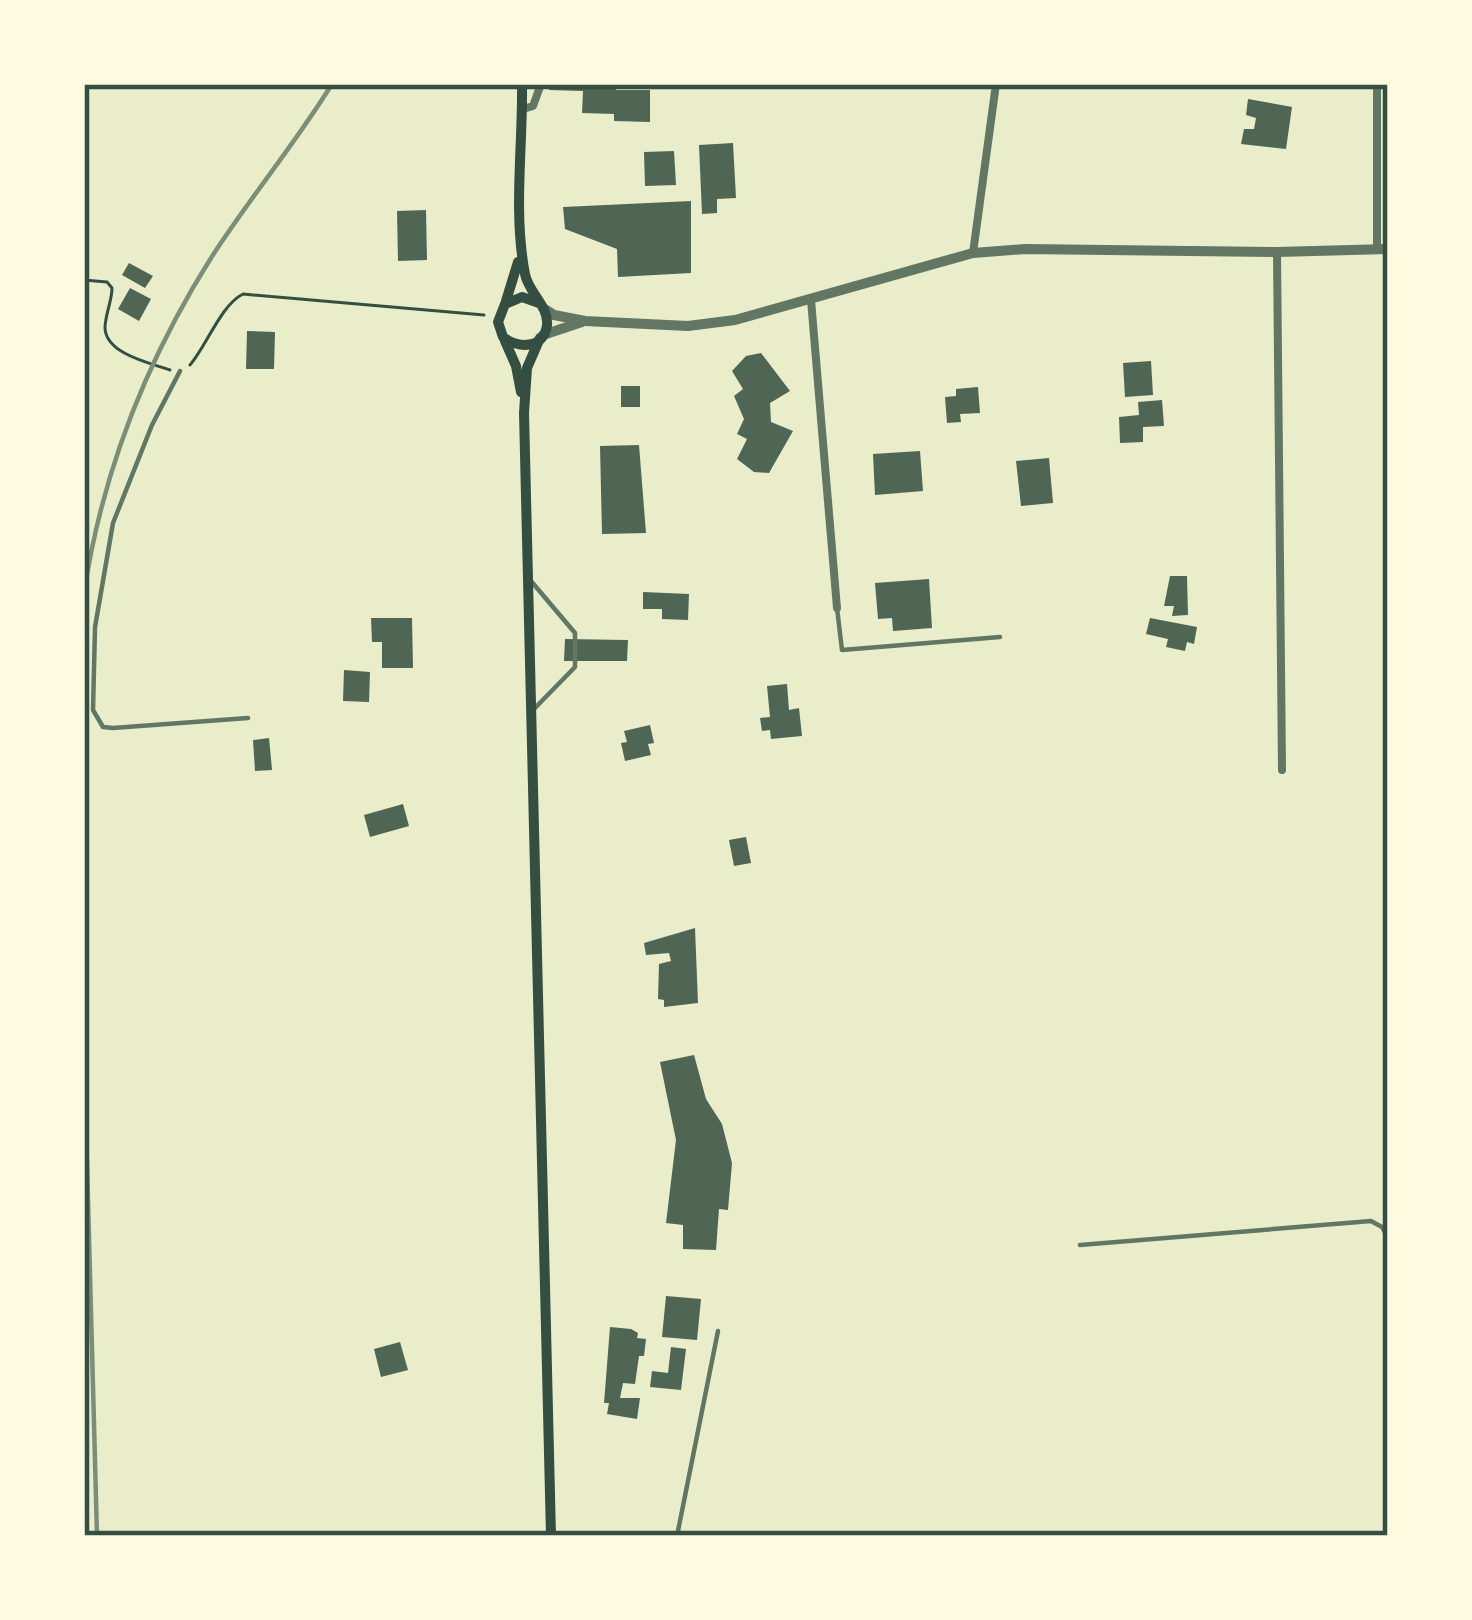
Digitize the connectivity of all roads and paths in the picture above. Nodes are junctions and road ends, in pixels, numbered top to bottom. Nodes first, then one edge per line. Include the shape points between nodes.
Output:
1 (522, 84) edge
2 (541, 84) edge
3 (996, 84) edge
4 (1377, 84) edge
5 (523, 109) junction
6 (522, 241) junction
7 (1383, 249) edge
8 (1276, 252) junction
9 (973, 254) junction
10 (84, 280) edge
11 (811, 298) junction
12 (505, 304) junction
13 (541, 305) junction
14 (498, 317) junction
15 (586, 321) junction
16 (503, 337) junction
17 (542, 337) junction
18 (180, 371) junction
19 (524, 412) junction
20 (531, 581) junction
21 (837, 608) joint
22 (1000, 637) dead end
23 (534, 709) junction
24 (248, 718) dead end
25 (1282, 770) dead end
26 (1388, 1238) edge
27 (1080, 1245) dead end
28 (718, 1331) dead end
29 (551, 1536) edge
30 (676, 1536) edge

1 - 5 main road
2 - 5 street via 533,106
3 - 9 street
4 - 7 street
5 - 6 main road
6 - 12 main road
6 - 13 main road via 527,285
7 - 8 street
8 - 9 street
8 - 25 street
9 - 11 street
10 - 18 path via 112,288 105,327 119,350
11 - 15 street via 688,326
11 - 21 street
12 - 13 main road via 522,297
12 - 14 main road
13 - 15 street
13 - 17 main road
14 - 16 main road
14 - 18 path via 243,294
15 - 17 street
16 - 17 main road via 518,346
16 - 19 main road
17 - 19 main road via 527,368
18 - 24 lane via 113,523 94,626 92,710 113,728
19 - 20 main road
20 - 23 main road
20 - 23 lane via 575,633 575,667
21 - 22 lane via 842,650
23 - 29 main road
26 - 27 lane via 1371,1221
28 - 30 lane

